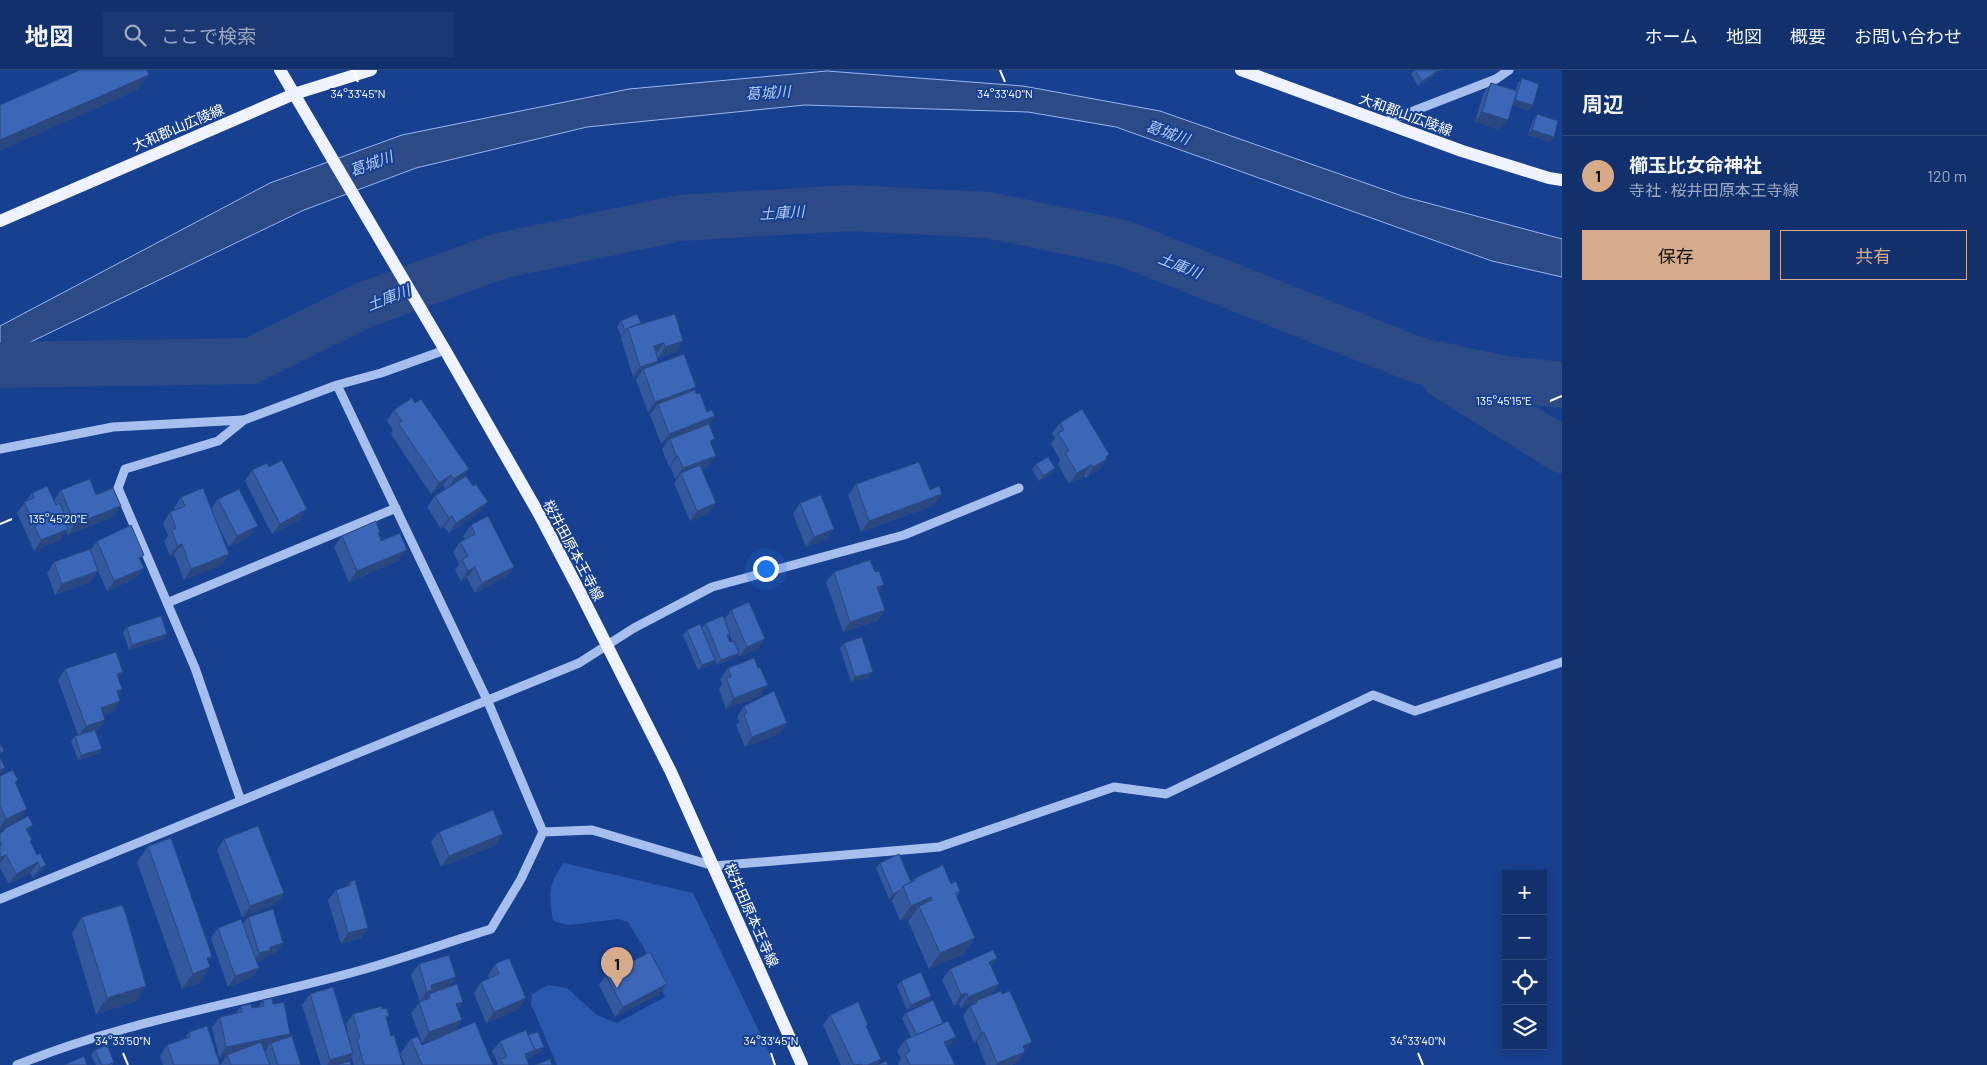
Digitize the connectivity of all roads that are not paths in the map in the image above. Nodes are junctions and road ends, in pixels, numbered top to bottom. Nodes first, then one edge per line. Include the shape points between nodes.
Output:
1 (280, 70) edge
2 (371, 70) edge
3 (1241, 70) edge
4 (1509, 70) edge
5 (294, 94) junction
6 (1385, 122) junction
7 (1562, 180) edge
8 (0, 220) edge
9 (445, 350) junction
10 (337, 385) junction
11 (244, 420) junction
12 (0, 449) edge
13 (1019, 488) dead end
14 (396, 508) junction
15 (168, 603) junction
16 (608, 646) junction
17 (1562, 662) edge
18 (488, 702) junction
19 (241, 801) junction
20 (543, 832) junction
21 (714, 866) junction
22 (0, 900) edge
23 (17, 1065) edge
24 (802, 1065) edge

1 - 5 main road, 桜井田原本王寺線
2 - 5 main road, 大和郡山広陵線
3 - 6 main road, 大和郡山広陵線
4 - 6 street
5 - 8 main road, 大和郡山広陵線
5 - 9 main road, 桜井田原本王寺線
6 - 7 main road, 大和郡山広陵線 via 1462,151
9 - 10 street
9 - 16 main road, 桜井田原本王寺線 via 539,514
10 - 11 street
10 - 14 street
11 - 12 street via 113,427
11 - 15 street via 218,441 125,469 118,488
13 - 16 street via 904,535 712,587 634,628
14 - 15 street
14 - 18 street
15 - 19 street via 195,668
16 - 18 street via 579,663
16 - 21 main road, 桜井田原本王寺線 via 659,746
17 - 21 street via 1415,711 1373,695 1166,794 1114,787 939,847
18 - 19 street
18 - 20 street
19 - 22 street
20 - 21 street via 592,830
20 - 23 street via 491,929 364,969 110,1033
21 - 24 main road, 桜井田原本王寺線

